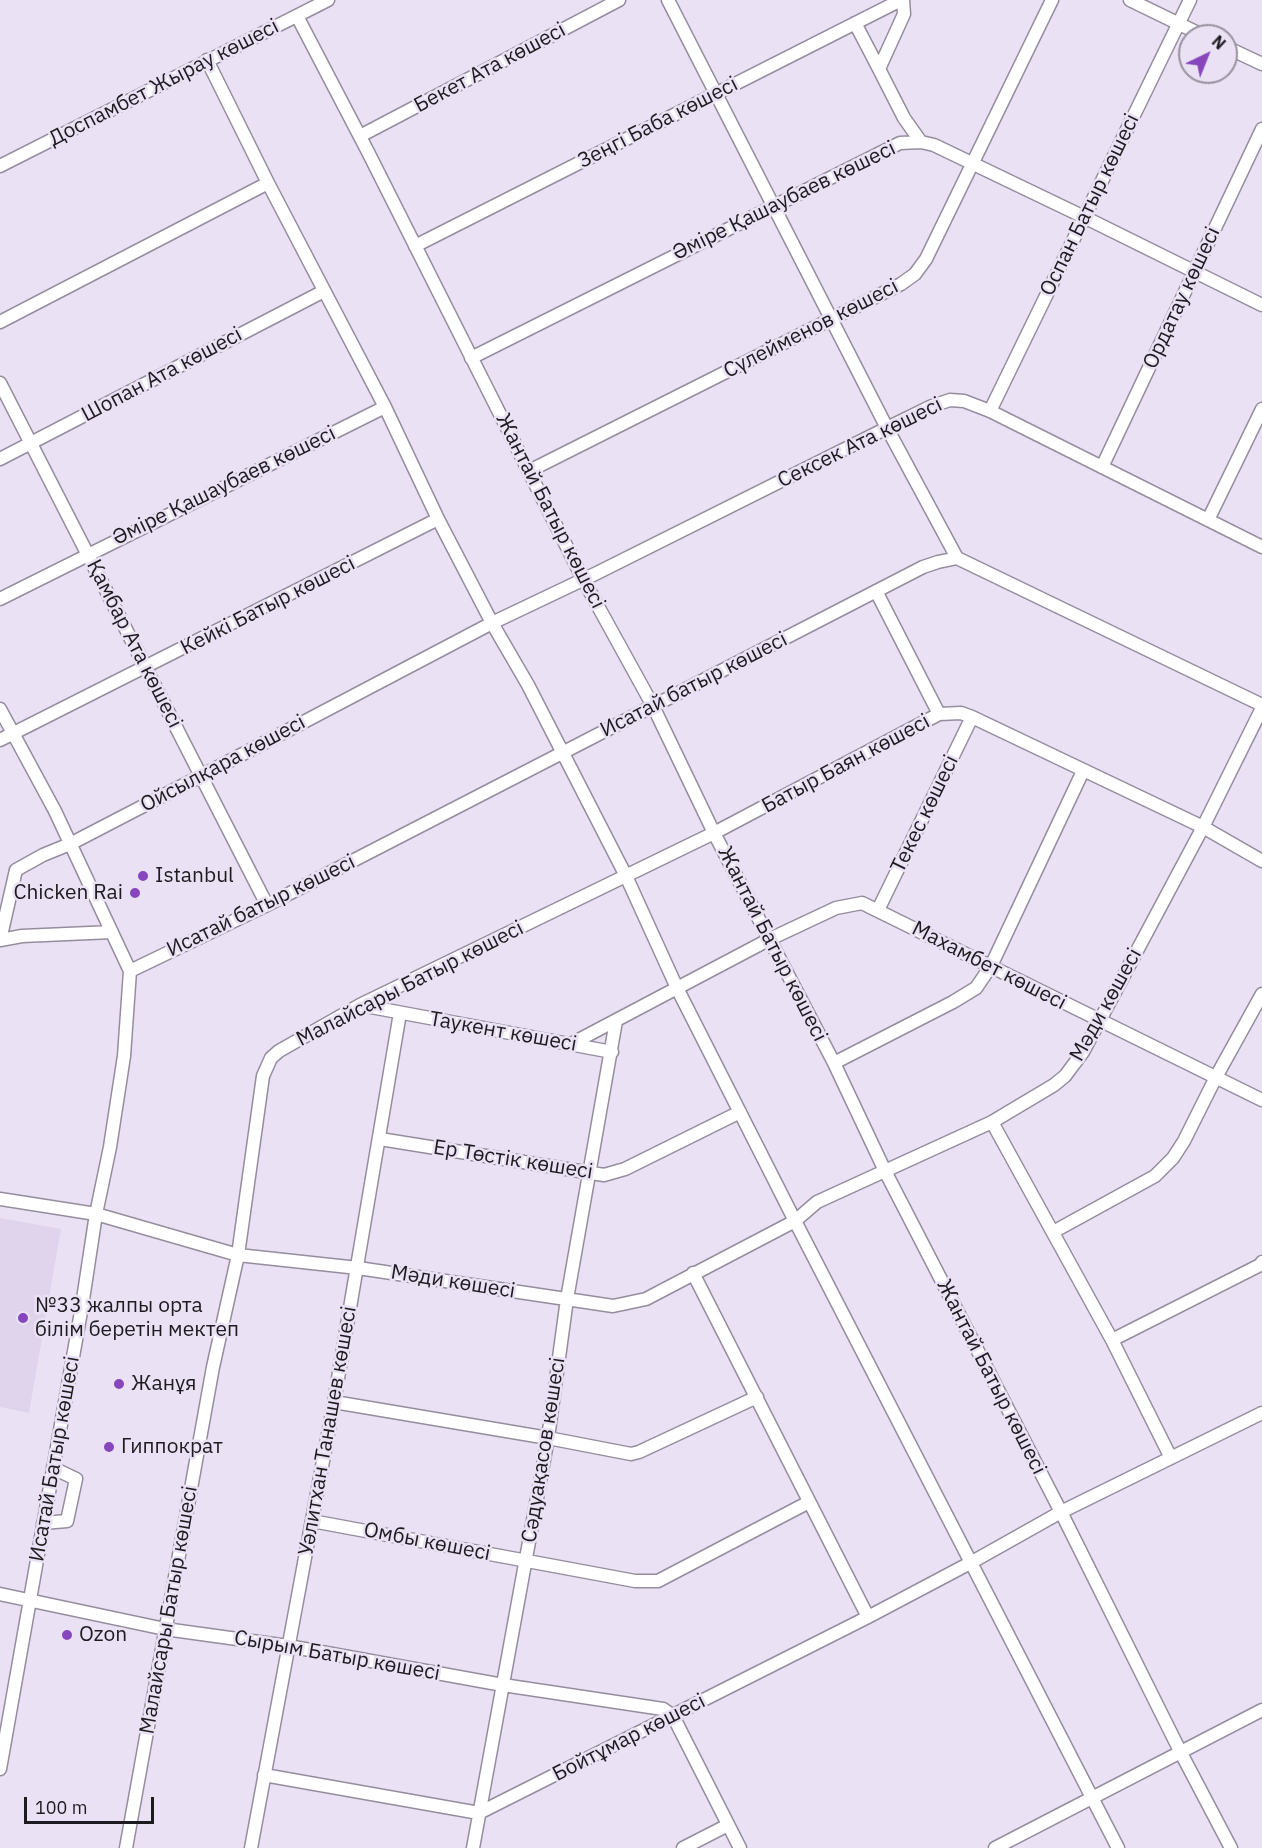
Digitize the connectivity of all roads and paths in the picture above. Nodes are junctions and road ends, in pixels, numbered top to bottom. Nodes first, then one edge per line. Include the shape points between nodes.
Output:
1 (328, 0) edge
2 (619, 0) edge
3 (668, 0) edge
4 (902, 0) edge
5 (1052, 0) edge
6 (1130, 0) edge
7 (1190, 0) edge
8 (297, 16) junction
9 (855, 23) junction
10 (1179, 24) joint
11 (1178, 26) edge
12 (1238, 53) edge
13 (207, 60) junction
14 (1262, 64) edge
15 (879, 69) junction
16 (717, 93) junction
17 (1262, 129) edge
18 (360, 136) junction
19 (921, 142) junction
20 (972, 163) junction
21 (0, 166) edge
22 (268, 183) junction
23 (774, 205) junction
24 (1084, 217) junction
25 (415, 246) junction
26 (1195, 271) junction
27 (324, 291) junction
28 (1262, 305) edge
29 (832, 318) junction
30 (0, 322) edge
31 (471, 358) junction
32 (0, 382) edge
33 (385, 406) junction
34 (1262, 409) edge
35 (990, 411) junction
36 (887, 428) junction
37 (31, 444) junction
38 (0, 459) edge
39 (1102, 467) junction
40 (529, 471) junction
41 (438, 519) junction
42 (1208, 520) junction
43 (1262, 547) edge
44 (88, 555) junction
45 (957, 558) junction
46 (583, 579) junction
47 (876, 591) junction
48 (0, 599) edge
49 (492, 623) junction
50 (146, 667) junction
51 (653, 706) junction
52 (1262, 707) edge
53 (0, 708) edge
54 (939, 714) junction
55 (972, 717) junction
56 (14, 734) junction
57 (0, 740) edge
58 (563, 752) junction
59 (1083, 771) junction
60 (201, 776) junction
61 (1203, 827) junction
62 (714, 833) junction
63 (70, 844) junction
64 (1262, 861) edge
65 (626, 876) junction
66 (267, 905) junction
67 (878, 910) junction
68 (112, 932) junction
69 (770, 939) junction
70 (0, 940) edge
71 (991, 966) junction
72 (130, 971) junction
73 (677, 988) junction
74 (1262, 994) edge
75 (360, 1005) junction
76 (400, 1013) junction
77 (616, 1021) junction
78 (1099, 1021) junction
79 (571, 1044) junction
80 (612, 1052) junction
81 (834, 1063) junction
82 (1216, 1077) junction
83 (1262, 1100) edge
84 (740, 1112) junction
85 (992, 1122) junction
86 (380, 1139) junction
87 (885, 1171) junction
88 (590, 1174) junction
89 (0, 1199) edge
90 (96, 1214) junction
91 (795, 1221) junction
92 (1053, 1232) junction
93 (238, 1255) junction
94 (1262, 1262) edge
95 (358, 1268) junction
96 (693, 1274) junction
97 (567, 1299) junction
98 (1112, 1340) junction
99 (757, 1397) junction
100 (334, 1402) junction
101 (1262, 1413) edge
102 (548, 1438) junction
103 (1172, 1458) junction
104 (53, 1468) junction
105 (809, 1502) junction
106 (1061, 1512) junction
107 (312, 1521) junction
108 (43, 1523) junction
109 (526, 1561) junction
110 (972, 1563) junction
111 (0, 1594) edge
112 (30, 1600) junction
113 (868, 1617) junction
114 (165, 1629) junction
115 (288, 1646) junction
116 (503, 1684) junction
117 (1262, 1710) edge
118 (673, 1716) junction
119 (1181, 1753) junction
120 (0, 1769) edge
121 (264, 1775) junction
122 (1092, 1798) junction
123 (479, 1813) junction
124 (728, 1825) junction
125 (126, 1848) edge
126 (251, 1848) edge
127 (473, 1848) edge
128 (683, 1848) edge
129 (740, 1848) edge
130 (995, 1848) edge
131 (1118, 1848) edge
132 (1231, 1848) edge

1 - 8 street, Доспамбет Жырау көшесі
2 - 18 street, Бекет Ата көшесі
3 - 16 street
4 - 9 street, Зеңгі Баба көшесі
4 - 15 street via 904,14
5 - 20 street, Сүлейменов көшесі
6 - 10 street
7 - 10 street, Оспан Батыр көшесі
8 - 13 street, Доспамбет Жырау көшесі
8 - 18 street, Жантай Батыр көшесі
9 - 15 street
9 - 16 street, Зеңгі Баба көшесі
11 - 24 street, Оспан Батыр көшесі
12 - 14 street
13 - 21 street, Доспамбет Жырау көшесі
13 - 22 street
15 - 19 street
16 - 23 street
16 - 25 street, Зеңгі Баба көшесі
17 - 26 street, Ордатау көшесі
18 - 25 street, Жантай Батыр көшесі
19 - 20 street, Әміре Қашаубаев көшесі
19 - 23 street, Әміре Қашаубаев көшесі via 900,142
20 - 24 street, Әміре Қашаубаев көшесі
20 - 29 street, Сүлейменов көшесі via 915,274
22 - 27 street
22 - 30 street
23 - 29 street
23 - 31 street, Әміре Қашаубаев көшесі
24 - 26 street, Әміре Қашаубаев көшесі
24 - 35 street, Оспан Батыр көшесі
25 - 31 street, Жантай Батыр көшесі
26 - 28 street, Әміре Қашаубаев көшесі
26 - 39 street, Ордатау көшесі
27 - 33 street
27 - 37 street, Шопан Ата көшесі
29 - 36 street
29 - 40 street, Сүлейменов көшесі
31 - 40 street, Жантай Батыр көшесі
32 - 37 street, Қамбар Ата көшесі
33 - 41 street
33 - 44 street, Әміре Қашаубаев көшесі
34 - 42 street
35 - 36 street, Сексек Ата көшесі via 950,400
35 - 39 street, Сексек Ата көшесі
36 - 45 street
36 - 46 street, Сексек Ата көшесі
37 - 38 street, Шопан Ата көшесі
37 - 44 street, Қамбар Ата көшесі
39 - 42 street, Сексек Ата көшесі
40 - 46 street, Жантай Батыр көшесі
41 - 49 street
41 - 50 street, Кейкі Батыр көшесі
42 - 43 street, Сексек Ата көшесі
44 - 48 street, Әміре Қашаубаев көшесі
44 - 50 street, Қамбар Ата көшесі
45 - 47 street, Исатай батыр көшесі via 923,567
45 - 52 street
46 - 49 street, Сексек Ата көшесі
46 - 51 street, Жантай Батыр көшесі
47 - 51 street, Исатай батыр көшесі
47 - 54 street
49 - 58 street
49 - 60 street, Ойсылқара көшесі
50 - 56 street, Кейкі Батыр көшесі
50 - 60 street, Қамбар Ата көшесі
51 - 58 street, Исатай батыр көшесі
51 - 62 street, Жантай Батыр көшесі
52 - 61 street, Мәди көшесі
53 - 56 street
54 - 55 street, Батыр Баян көшесі
54 - 62 street, Батыр Баян көшесі
55 - 59 street, Батыр Баян көшесі
55 - 67 street, Текес көшесі
56 - 57 street, Кейкі Батыр көшесі
56 - 63 street
58 - 65 street
58 - 66 street, Исатай батыр көшесі
59 - 61 street, Батыр Баян көшесі
59 - 71 street
60 - 63 street, Ойсылқара көшесі
60 - 66 street, Қамбар Ата көшесі
61 - 64 street, Батыр Баян көшесі
61 - 78 street, Мәди көшесі
62 - 65 street, Батыр Баян көшесі
62 - 69 street, Жантай Батыр көшесі
63 - 68 street
63 - 70 street, Ойсылқара көшесі via 16,870
65 - 73 street
65 - 75 street, Малайсары Батыр көшесі
66 - 72 street, Исатай батыр көшесі
67 - 69 street, Махамбет көшесі via 862,903 836,908
67 - 71 street, Махамбет көшесі
68 - 70 street
68 - 72 street
69 - 73 street, Махамбет көшесі
69 - 81 street, Жантай Батыр көшесі
71 - 78 street, Махамбет көшесі
71 - 81 street via 976,988
72 - 90 street, Исатай Батыр көшесі via 124,1056
73 - 77 street, Махамбет көшесі
73 - 84 street
74 - 82 street
75 - 76 street, Таукент көшесі
75 - 93 street, Малайсары Батыр көшесі via 271,1058 263,1076
76 - 79 street, Таукент көшесі
76 - 86 street, Уәлитхан Танашев көшесі
77 - 79 street, Махамбет көшесі
77 - 80 street, Сәдуақасов көшесі
78 - 82 street, Махамбет көшесі
78 - 85 street, Мәди көшесі via 1065,1076
79 - 80 street, Таукент көшесі
80 - 88 street, Сәдуақасов көшесі
81 - 87 street, Жантай Батыр көшесі
82 - 83 street, Махамбет көшесі
82 - 92 street via 1179,1150 1155,1176
84 - 88 street, Ер Төстік көшесі via 625,1169
84 - 91 street
85 - 87 street, Мәди көшесі
85 - 92 street
86 - 88 street, Ер Төстік көшесі
86 - 95 street, Уәлитхан Танашев көшесі
87 - 91 street, Мәди көшесі via 817,1202
87 - 106 street, Жантай Батыр көшесі
88 - 97 street, Сәдуақасов көшесі
89 - 90 street, Мәди көшесі
90 - 93 street, Мәди көшесі
90 - 104 street, Исатай Батыр көшесі
91 - 96 street, Мәди көшесі
91 - 110 street
92 - 98 street
93 - 95 street, Мәди көшесі
93 - 114 street, Малайсары Батыр көшесі via 213,1367
94 - 98 street
95 - 97 street, Мәди көшесі
95 - 100 street, Уәлитхан Танашев көшесі
96 - 97 street, Мәди көшесі via 646,1299 613,1306
96 - 99 street
97 - 102 street, Сәдуақасов көшесі
98 - 103 street
99 - 102 street via 631,1454
99 - 105 street
100 - 102 street
100 - 107 street, Уәлитхан Танашев көшесі
101 - 103 street, Бойтұмар көшесі
102 - 109 street, Сәдуақасов көшесі
103 - 106 street, Бойтұмар көшесі
104 - 108 street, Исатай Батыр көшесі
104 - 108 street via 76,1479 67,1521
105 - 109 street, Омбы көшесі via 658,1581 635,1581
105 - 113 street
106 - 110 street, Бойтұмар көшесі
106 - 119 street, Жантай Батыр көшесі
107 - 109 street, Омбы көшесі
107 - 115 street, Уәлитхан Танашев көшесі
108 - 112 street, Исатай Батыр көшесі
109 - 116 street, Сәдуақасов көшесі
110 - 113 street, Бойтұмар көшесі
110 - 122 street
111 - 112 street, Сырым Батыр көшесі
112 - 114 street, Сырым Батыр көшесі
112 - 120 street, Исатай Батыр көшесі
113 - 118 street, Бойтұмар көшесі
114 - 115 street, Сырым Батыр көшесі
114 - 125 street, Малайсары Батыр көшесі
115 - 116 street, Сырым Батыр көшесі
115 - 121 street, Уәлитхан Танашев көшесі
116 - 118 street, Сырым Батыр көшесі via 663,1709
116 - 123 street, Сәдуақасов көшесі
117 - 119 street
118 - 123 street, Бойтұмар көшесі
118 - 124 street
119 - 122 street
119 - 132 street, Жантай Батыр көшесі
121 - 123 street
121 - 126 street, Уәлитхан Танашев көшесі
122 - 130 street
122 - 131 street
123 - 127 street, Сәдуақасов көшесі
124 - 128 street
124 - 129 street

